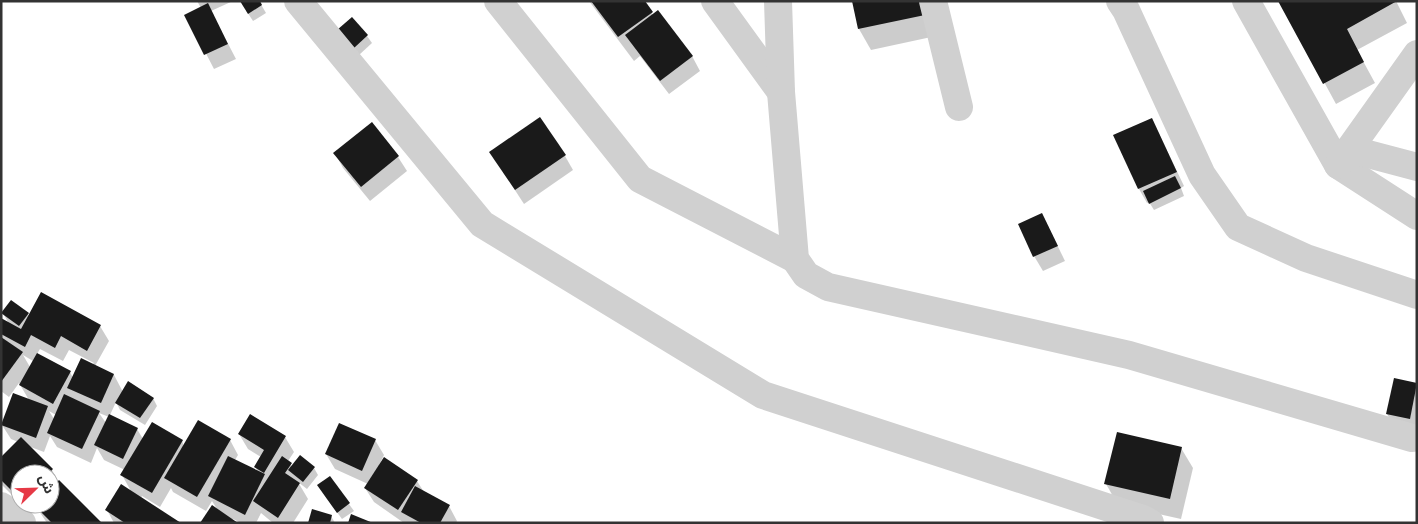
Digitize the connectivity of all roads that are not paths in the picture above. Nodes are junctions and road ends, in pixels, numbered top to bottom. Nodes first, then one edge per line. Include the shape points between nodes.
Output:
1 (298, 1) edge
2 (498, 1) edge
3 (715, 1) edge
4 (778, 1) edge
5 (932, 1) edge
6 (1120, 1) edge
7 (1246, 1) edge
8 (1417, 54) edge
9 (781, 92) junction
10 (959, 107) dead end
11 (1343, 157) junction
12 (1417, 167) edge
13 (1417, 216) edge
14 (795, 259) junction
15 (1417, 295) edge
16 (1412, 438) dead end
17 (1, 506) edge
18 (22, 523) edge
19 (1150, 523) edge

1 - 19 street via 482,224 763,395
2 - 14 street via 640,179
3 - 9 street
4 - 9 street
5 - 10 street
6 - 15 street via 1202,175 1238,227 1306,258
7 - 11 street
8 - 11 street
9 - 14 street
11 - 12 street
11 - 13 street
14 - 16 street via 806,275 828,287 1129,355
17 - 18 street

